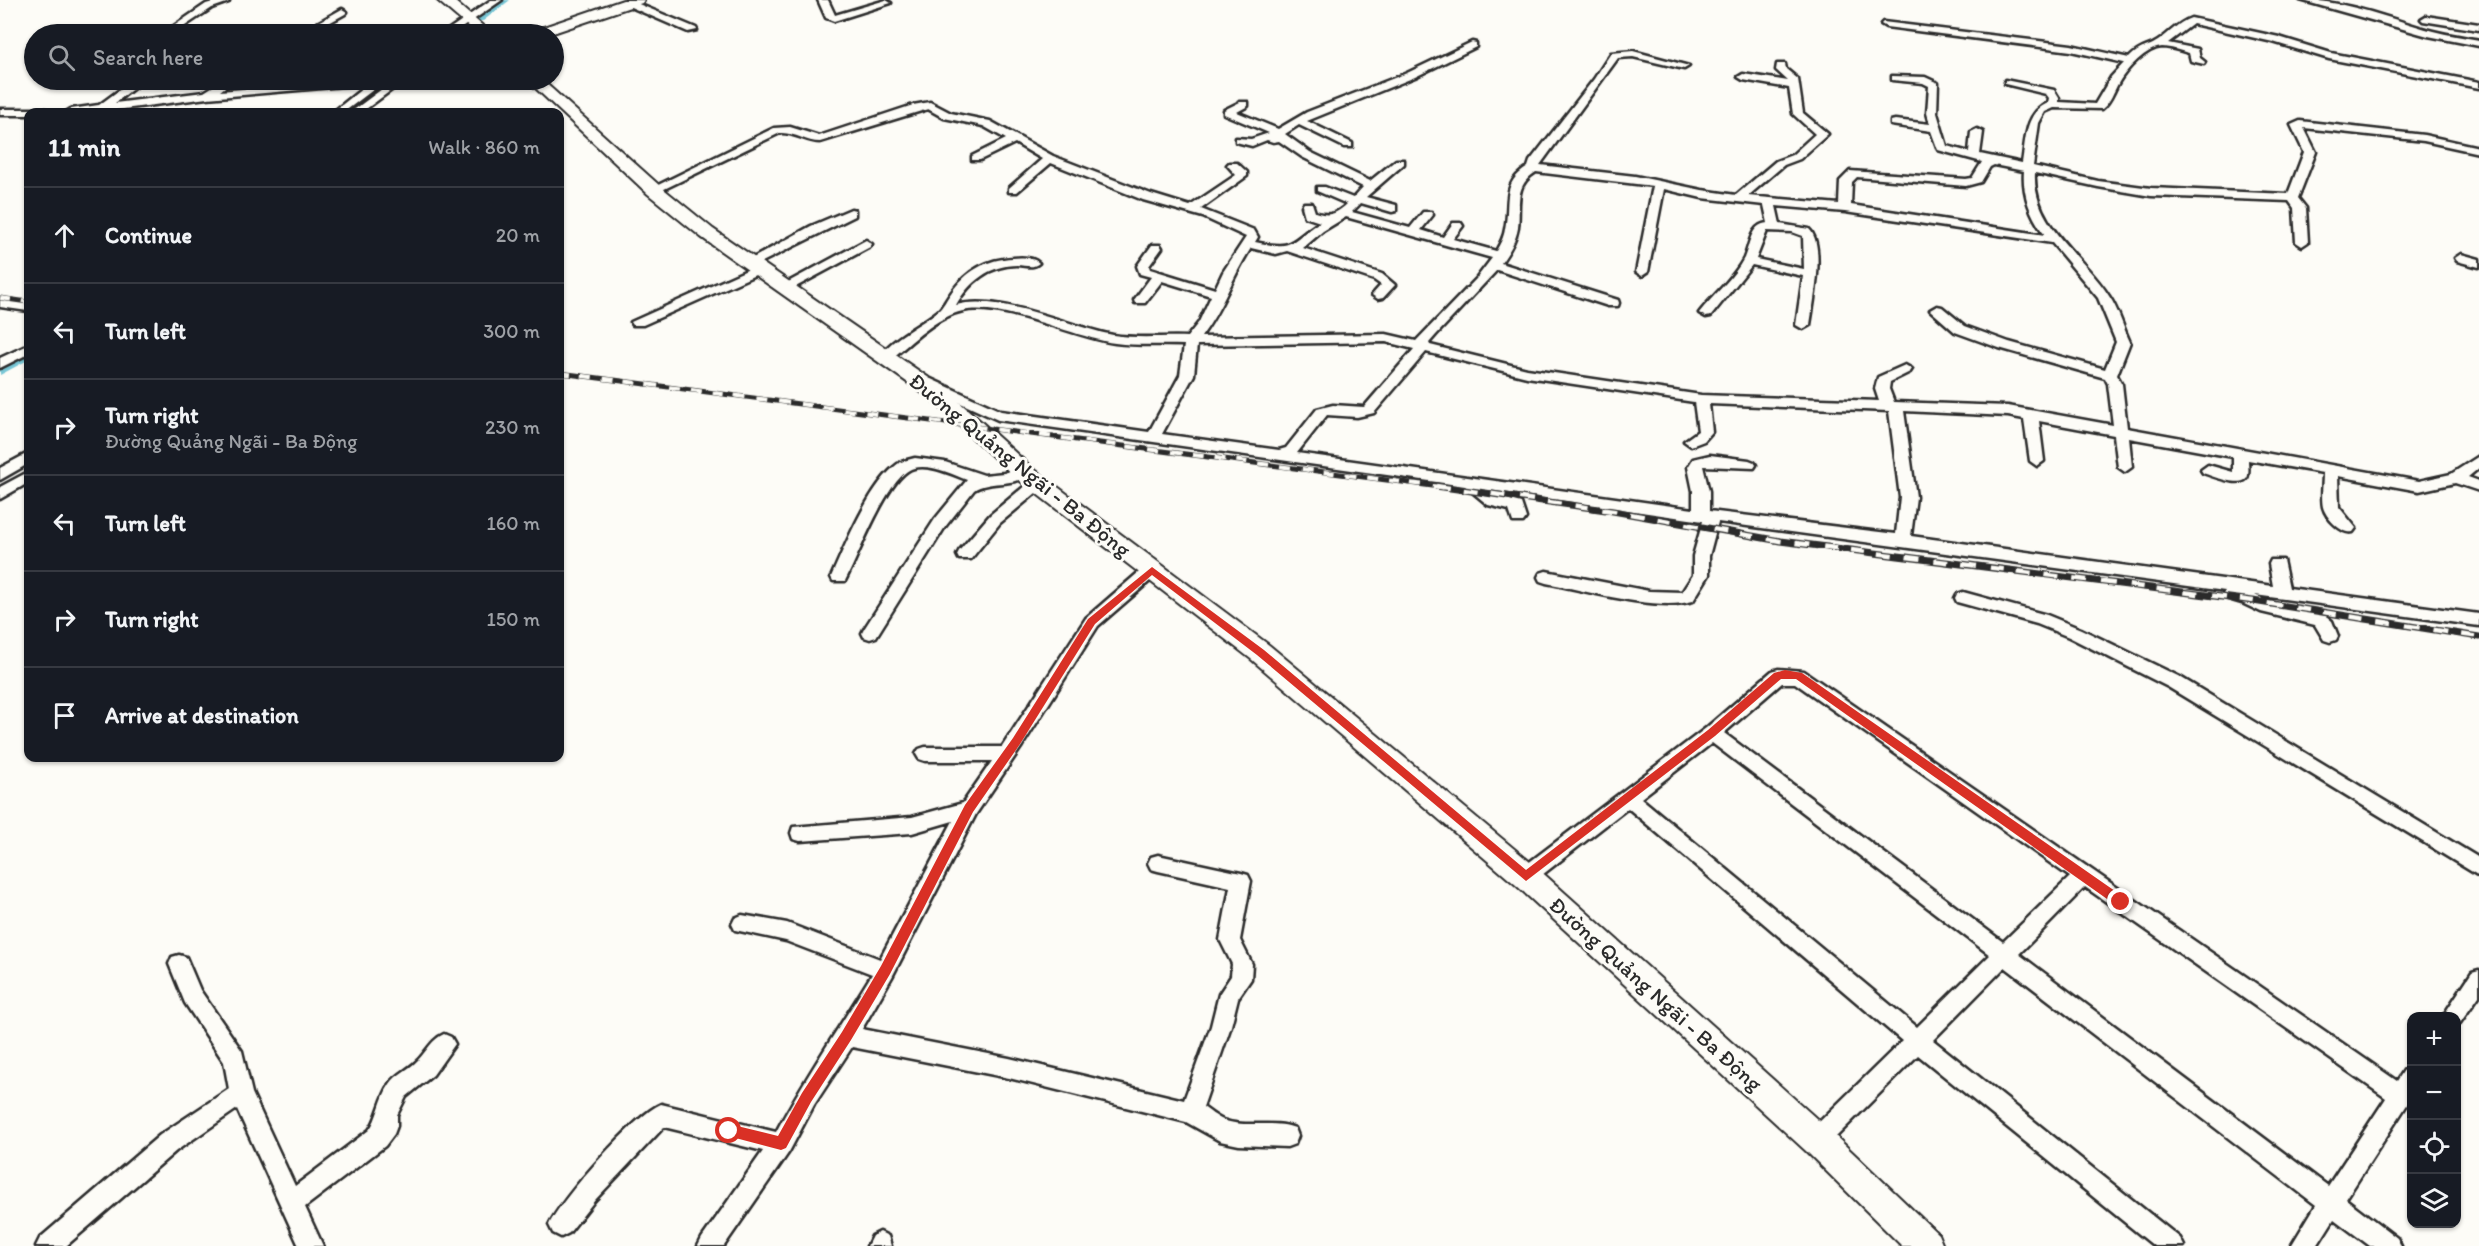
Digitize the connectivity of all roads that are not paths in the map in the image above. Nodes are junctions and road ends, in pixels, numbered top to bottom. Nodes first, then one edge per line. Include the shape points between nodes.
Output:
1 (444, 0) edge
2 (497, 0) edge
3 (823, 0) edge
4 (2305, 0) edge
5 (225, 1) edge
6 (633, 2) edge
7 (886, 3) dead end
8 (342, 12) dead end
9 (2426, 19) dead end
10 (182, 24) edge
11 (197, 24) edge
12 (321, 24) edge
13 (469, 24) edge
14 (478, 24) edge
15 (1886, 24) dead end
16 (564, 25) edge
17 (2479, 27) edge
18 (692, 30) dead end
19 (2479, 43) edge
20 (2160, 44) junction
21 (1472, 45) dead end
22 (2132, 62) junction
23 (2200, 62) dead end
24 (1684, 66) dead end
25 (1781, 66) dead end
26 (1743, 77) dead end
27 (1896, 78) dead end
28 (2009, 82) dead end
29 (1793, 85) junction
30 (2479, 85) edge
31 (126, 90) edge
32 (215, 90) edge
33 (265, 90) edge
34 (368, 90) edge
35 (386, 90) edge
36 (545, 90) edge
37 (207, 95) junction
38 (1244, 104) dead end
39 (2053, 105) junction
40 (102, 108) edge
41 (109, 108) edge
42 (343, 108) edge
43 (362, 108) edge
44 (0, 112) edge
45 (24, 112) edge
46 (1299, 122) junction
47 (1895, 123) dead end
48 (1938, 128) junction
49 (1977, 132) dead end
50 (1279, 135) junction
51 (1015, 139) junction
52 (1240, 140) dead end
53 (1348, 144) dead end
54 (2479, 150) edge
55 (1974, 155) junction
56 (975, 158) dead end
57 (1049, 158) junction
58 (1992, 161) junction
59 (1400, 162) dead end
60 (1233, 165) dead end
61 (1534, 168) junction
62 (2030, 168) junction
63 (1659, 184) junction
64 (1371, 186) junction
65 (1322, 189) dead end
66 (654, 190) junction
67 (1013, 190) dead end
68 (1739, 198) junction
69 (2292, 198) junction
70 (1357, 201) junction
71 (1769, 202) junction
72 (1308, 206) dead end
73 (1392, 208) dead end
74 (1845, 208) junction
75 (1193, 209) junction
76 (851, 213) dead end
77 (1428, 215) dead end
78 (1340, 216) junction
79 (1457, 226) dead end
80 (1775, 227) junction
81 (1412, 233) junction
82 (2056, 240) junction
83 (1444, 242) junction
84 (2302, 242) dead end
85 (866, 244) dead end
86 (1249, 244) junction
87 (1156, 248) dead end
88 (1294, 249) junction
89 (2461, 258) dead end
90 (1496, 261) junction
91 (1749, 261) junction
92 (1034, 263) dead end
93 (2479, 263) edge
94 (754, 266) junction
95 (1642, 272) dead end
96 (1809, 274) junction
97 (1159, 276) junction
98 (785, 287) junction
99 (1217, 294) junction
100 (0, 295) edge
101 (1378, 295) dead end
102 (24, 298) edge
103 (1140, 300) dead end
104 (0, 303) edge
105 (1613, 303) dead end
106 (24, 306) edge
107 (1937, 310) dead end
108 (1706, 313) dead end
109 (944, 315) junction
110 (638, 322) dead end
111 (1803, 325) dead end
112 (1191, 341) junction
113 (1422, 346) junction
114 (24, 351) edge
115 (886, 356) junction
116 (0, 364) edge
117 (1905, 369) dead end
118 (2110, 375) junction
119 (914, 378) junction
120 (1701, 399) junction
121 (1892, 407) junction
122 (2031, 414) junction
123 (2121, 432) junction
124 (1153, 437) junction
125 (1691, 441) dead end
126 (2240, 454) junction
127 (1280, 455) junction
128 (24, 460) edge
129 (2037, 461) dead end
130 (2479, 461) edge
131 (1749, 465) dead end
132 (2125, 467) dead end
133 (2208, 470) dead end
134 (2330, 471) junction
135 (0, 475) edge
136 (1030, 478) junction
137 (2456, 478) junction
138 (24, 479) edge
139 (983, 480) junction
140 (1468, 481) junction
141 (2479, 486) edge
142 (0, 494) edge
143 (1706, 516) junction
144 (1518, 518) dead end
145 (2348, 528) dead end
146 (1902, 541) junction
147 (965, 555) dead end
148 (2277, 564) dead end
149 (1152, 570) junction
150 (839, 577) dead end
151 (1546, 577) dead end
152 (2210, 583) junction
153 (2278, 592) junction
154 (1963, 598) dead end
155 (2479, 620) edge
156 (870, 633) dead end
157 (2330, 636) dead end
158 (1712, 733) junction
159 (925, 754) dead end
160 (1007, 754) junction
161 (1627, 797) junction
162 (969, 808) junction
163 (800, 832) dead end
164 (1158, 863) dead end
165 (2479, 868) edge
166 (1526, 876) junction
167 (2084, 876) junction
168 (742, 924) dead end
169 (2005, 953) junction
170 (179, 964) dead end
171 (885, 970) junction
172 (2479, 979) edge
173 (2456, 1012) edge
174 (847, 1036) junction
175 (1919, 1042) junction
176 (444, 1044) dead end
177 (2405, 1086) edge
178 (241, 1094) junction
179 (1190, 1112) junction
180 (1287, 1136) dead end
181 (1817, 1140) junction
182 (781, 1144) junction
183 (2332, 1203) junction
184 (291, 1204) junction
185 (561, 1225) dead end
186 (309, 1245) edge
187 (48, 1246) edge
188 (710, 1246) edge
189 (1926, 1246) edge
190 (2172, 1246) edge
191 (2303, 1246) edge
192 (2390, 1246) edge

1 - 13 main road
2 - 14 street
3 - 7 street via 829,16 834,18
4 - 19 street
5 - 10 street via 209,6
5 - 11 street
6 - 16 main road
6 - 18 street
8 - 12 street
9 - 17 street
15 - 22 street via 2071,48
20 - 22 street via 2143,50
20 - 23 street via 2194,51
20 - 30 street via 2184,24 2195,21 2329,56
21 - 46 street
22 - 39 street via 2115,79 2098,107
24 - 61 street via 1633,54 1616,55
25 - 29 street via 1793,79
26 - 29 street
27 - 48 street via 1925,80 1934,86 1932,113
28 - 39 street via 2050,93
29 - 68 street via 1798,114 1822,134
31 - 40 street
32 - 37 street
33 - 37 street
34 - 42 street
35 - 43 street
36 - 66 main road, Đường Quảng Ngãi - Ba Động
37 - 41 street
38 - 50 street via 1228,112
39 - 62 street via 2041,110 2034,123
44 - 45 street
46 - 50 street
46 - 53 street
47 - 48 street
48 - 55 street via 1942,148
49 - 55 street
50 - 52 street via 1252,142
50 - 64 street via 1326,166
51 - 56 street
51 - 57 street
51 - 66 street via 986,123 948,116 925,105 820,139 790,128 778,130
54 - 69 street via 2424,138 2296,125 2310,152
55 - 58 street
57 - 67 street
57 - 75 street via 1147,197
58 - 62 street
58 - 74 street via 1985,165 1977,180 1966,183 1854,173 1846,181
59 - 64 street
60 - 75 street via 1243,174
61 - 63 street
61 - 90 street via 1525,171 1516,185 1511,233
62 - 69 street via 2151,192
62 - 82 street via 2028,177 2037,212
63 - 68 street
63 - 95 street
64 - 70 street
65 - 70 street
66 - 94 main road, Đường Quảng Ngãi - Ba Động
68 - 71 street
69 - 84 street via 2300,208
70 - 73 street
70 - 78 street
71 - 74 street
71 - 80 street
72 - 78 street via 1314,217
74 - 82 street
75 - 86 street via 1250,233
76 - 94 street via 815,229
77 - 81 street
78 - 81 street
78 - 88 street
79 - 83 street
80 - 91 street via 1760,230
80 - 96 street via 1808,235
81 - 83 street
82 - 118 street via 2104,297 2123,342
83 - 90 street
85 - 98 street
86 - 88 street
86 - 99 street
87 - 97 street via 1142,268
88 - 101 street via 1385,281 1389,285
89 - 93 street
90 - 105 street
90 - 113 street
91 - 96 street
91 - 108 street
92 - 109 street via 1008,260 987,266 958,291
94 - 98 main road, Đường Quảng Ngãi - Ba Động
94 - 110 street
96 - 111 street
97 - 99 street
97 - 103 street
98 - 115 main road, Đường Quảng Ngãi - Ba Động
99 - 112 street via 1205,323
100 - 102 street
104 - 106 street
107 - 118 street via 1959,329
109 - 112 street via 962,307 985,307 1106,337
109 - 115 street
112 - 113 street via 1372,336
112 - 124 street via 1187,375
113 - 120 street via 1527,374
113 - 127 street via 1369,410 1322,412 1291,451
114 - 116 street
115 - 119 main road, Đường Quảng Ngãi - Ba Động
117 - 121 street via 1883,380 1882,389
118 - 123 street via 2115,384
119 - 124 street via 998,415
119 - 136 main road, Đường Quảng Ngãi - Ba Động via 938,393
120 - 121 street
120 - 125 street via 1705,432
121 - 122 street
121 - 146 street via 1908,497
122 - 123 street
122 - 129 street
123 - 126 street
123 - 132 street
124 - 127 street
126 - 133 street via 2241,476
126 - 134 street
127 - 140 street
128 - 135 street
130 - 137 street
131 - 143 street via 1698,462 1695,467
134 - 137 street via 2418,486
134 - 145 street via 2331,508
136 - 139 street
136 - 147 street
136 - 149 main road, Đường Quảng Ngãi - Ba Động
137 - 141 street
138 - 142 street
139 - 150 street via 921,463 900,469 879,498
139 - 156 street via 974,482 953,505
140 - 143 street
140 - 144 street via 1493,501 1516,507
143 - 146 street
143 - 151 street via 1701,575 1687,597 1648,597
146 - 152 street
148 - 153 street via 2281,580
149 - 160 street via 1092,622
149 - 166 main road, Đường Quảng Ngãi - Ba Động via 1260,652
152 - 153 street
152 - 157 street via 2261,606 2320,620
153 - 155 street
154 - 165 street via 2041,619 2174,681
158 - 161 street
158 - 167 street via 1778,676 1798,676
158 - 169 street
159 - 160 street
160 - 162 street
161 - 166 street
161 - 175 street
162 - 163 street via 912,825
162 - 171 street
164 - 179 street via 1241,881 1230,940 1242,964 1241,979 1229,994
166 - 181 main road, Đường Quảng Ngãi - Ba Động
167 - 169 street
167 - 177 street
168 - 171 street via 787,932
169 - 175 street
169 - 183 street
170 - 178 street via 192,996 234,1058
171 - 174 street
172 - 173 street
174 - 179 street via 1009,1068
174 - 182 street via 806,1097
175 - 181 street
175 - 190 street
176 - 184 street via 425,1068 398,1090 386,1114 386,1126 377,1138
177 - 183 street
178 - 184 street
178 - 187 street via 168,1143
179 - 180 street via 1220,1130
181 - 189 main road, Đường Quảng Ngãi - Ba Động
182 - 185 street via 661,1115
182 - 188 street
183 - 191 street
183 - 192 street
184 - 186 street

